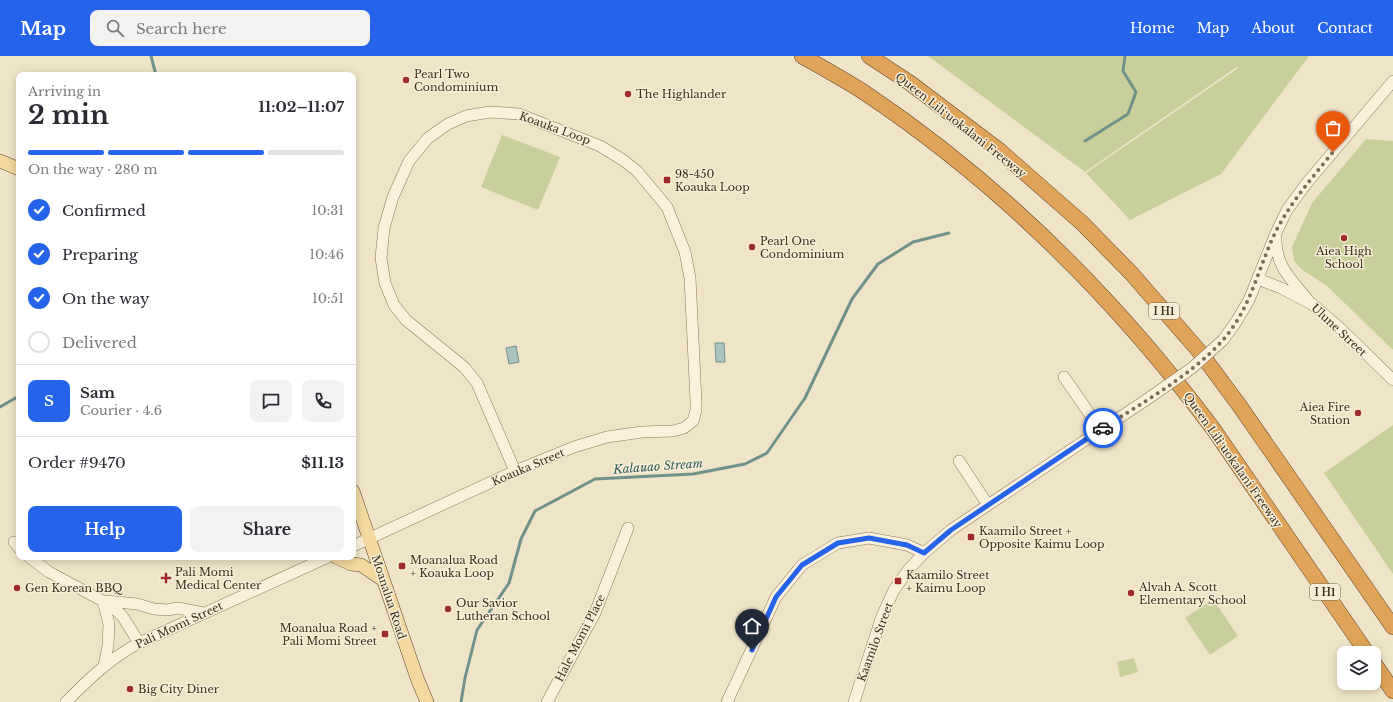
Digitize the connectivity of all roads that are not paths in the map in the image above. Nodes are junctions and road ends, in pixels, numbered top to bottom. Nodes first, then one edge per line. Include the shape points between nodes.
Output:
1 (802, 56) edge
2 (869, 56) edge
3 (1393, 81) edge
4 (0, 161) edge
5 (16, 168) edge
6 (1276, 233) junction
7 (1258, 279) junction
8 (1312, 304) junction
9 (1064, 377) dead end
10 (1393, 380) edge
11 (693, 421) joint
12 (1100, 429) junction
13 (959, 461) dead end
14 (515, 471) junction
15 (356, 500) edge
16 (988, 505) junction
17 (628, 528) dead end
18 (369, 538) junction
19 (356, 544) edge
20 (924, 553) junction
21 (33, 560) edge
22 (321, 560) edge
23 (342, 560) edge
24 (383, 580) junction
25 (103, 601) junction
26 (203, 613) junction
27 (1393, 627) edge
28 (139, 643) junction
29 (1362, 646) edge
30 (104, 666) junction
31 (1381, 673) edge
32 (1393, 691) edge
33 (66, 702) edge
34 (427, 702) edge
35 (547, 702) edge
36 (727, 702) edge
37 (854, 702) edge

1 - 29 highway, Queen Liliʻuokalani Freeway / I H1 via 864,93 946,153 1054,246 1106,299 1188,395 1214,430
2 - 27 highway, Queen Liliʻuokalani Freeway / I H1 via 910,83 1000,151 1082,223 1131,273 1199,351 1235,399
3 - 6 street, Kaamilo Street via 1306,184 1287,210
4 - 5 main road
6 - 7 street, Kaamilo Street
6 - 8 street via 1280,264
7 - 8 street, Ulune Street
7 - 12 street, Kaamilo Street, bridge via 1249,300 1223,340 1192,368
8 - 10 street, Ulune Street
9 - 12 street
11 - 14 street, Koauka Street via 684,428 673,431 607,437 574,447
11 - 14 street, Koauka Loop via 696,401 690,278 685,252 667,207 636,171 600,146 519,114 490,112 466,116 448,124 428,138 409,161 393,197 384,228 381,258 385,283 394,305 406,320 464,367 477,383
12 - 16 street, Kaamilo Street
13 - 16 street
14 - 18 street, Koauka Street
15 - 18 main road, Moanalua Road
16 - 20 street, Kaamilo Street via 951,530
17 - 35 street, Hale Momi Place via 595,613
18 - 19 street
18 - 24 main road, Moanalua Road
20 - 36 street via 907,545 869,538 838,543 802,565 776,597
20 - 37 street, Kaamilo Street via 894,590 882,616
21 - 25 street via 49,572
22 - 26 street, Pali Momi Street
23 - 24 main road via 361,566
24 - 34 main road, Moanalua Road
25 - 26 street
25 - 28 street via 123,617
25 - 30 street via 109,624
26 - 28 street, Pali Momi Street
28 - 30 street, Pali Momi Street
30 - 33 street, Pali Momi Street via 83,683
31 - 32 highway

